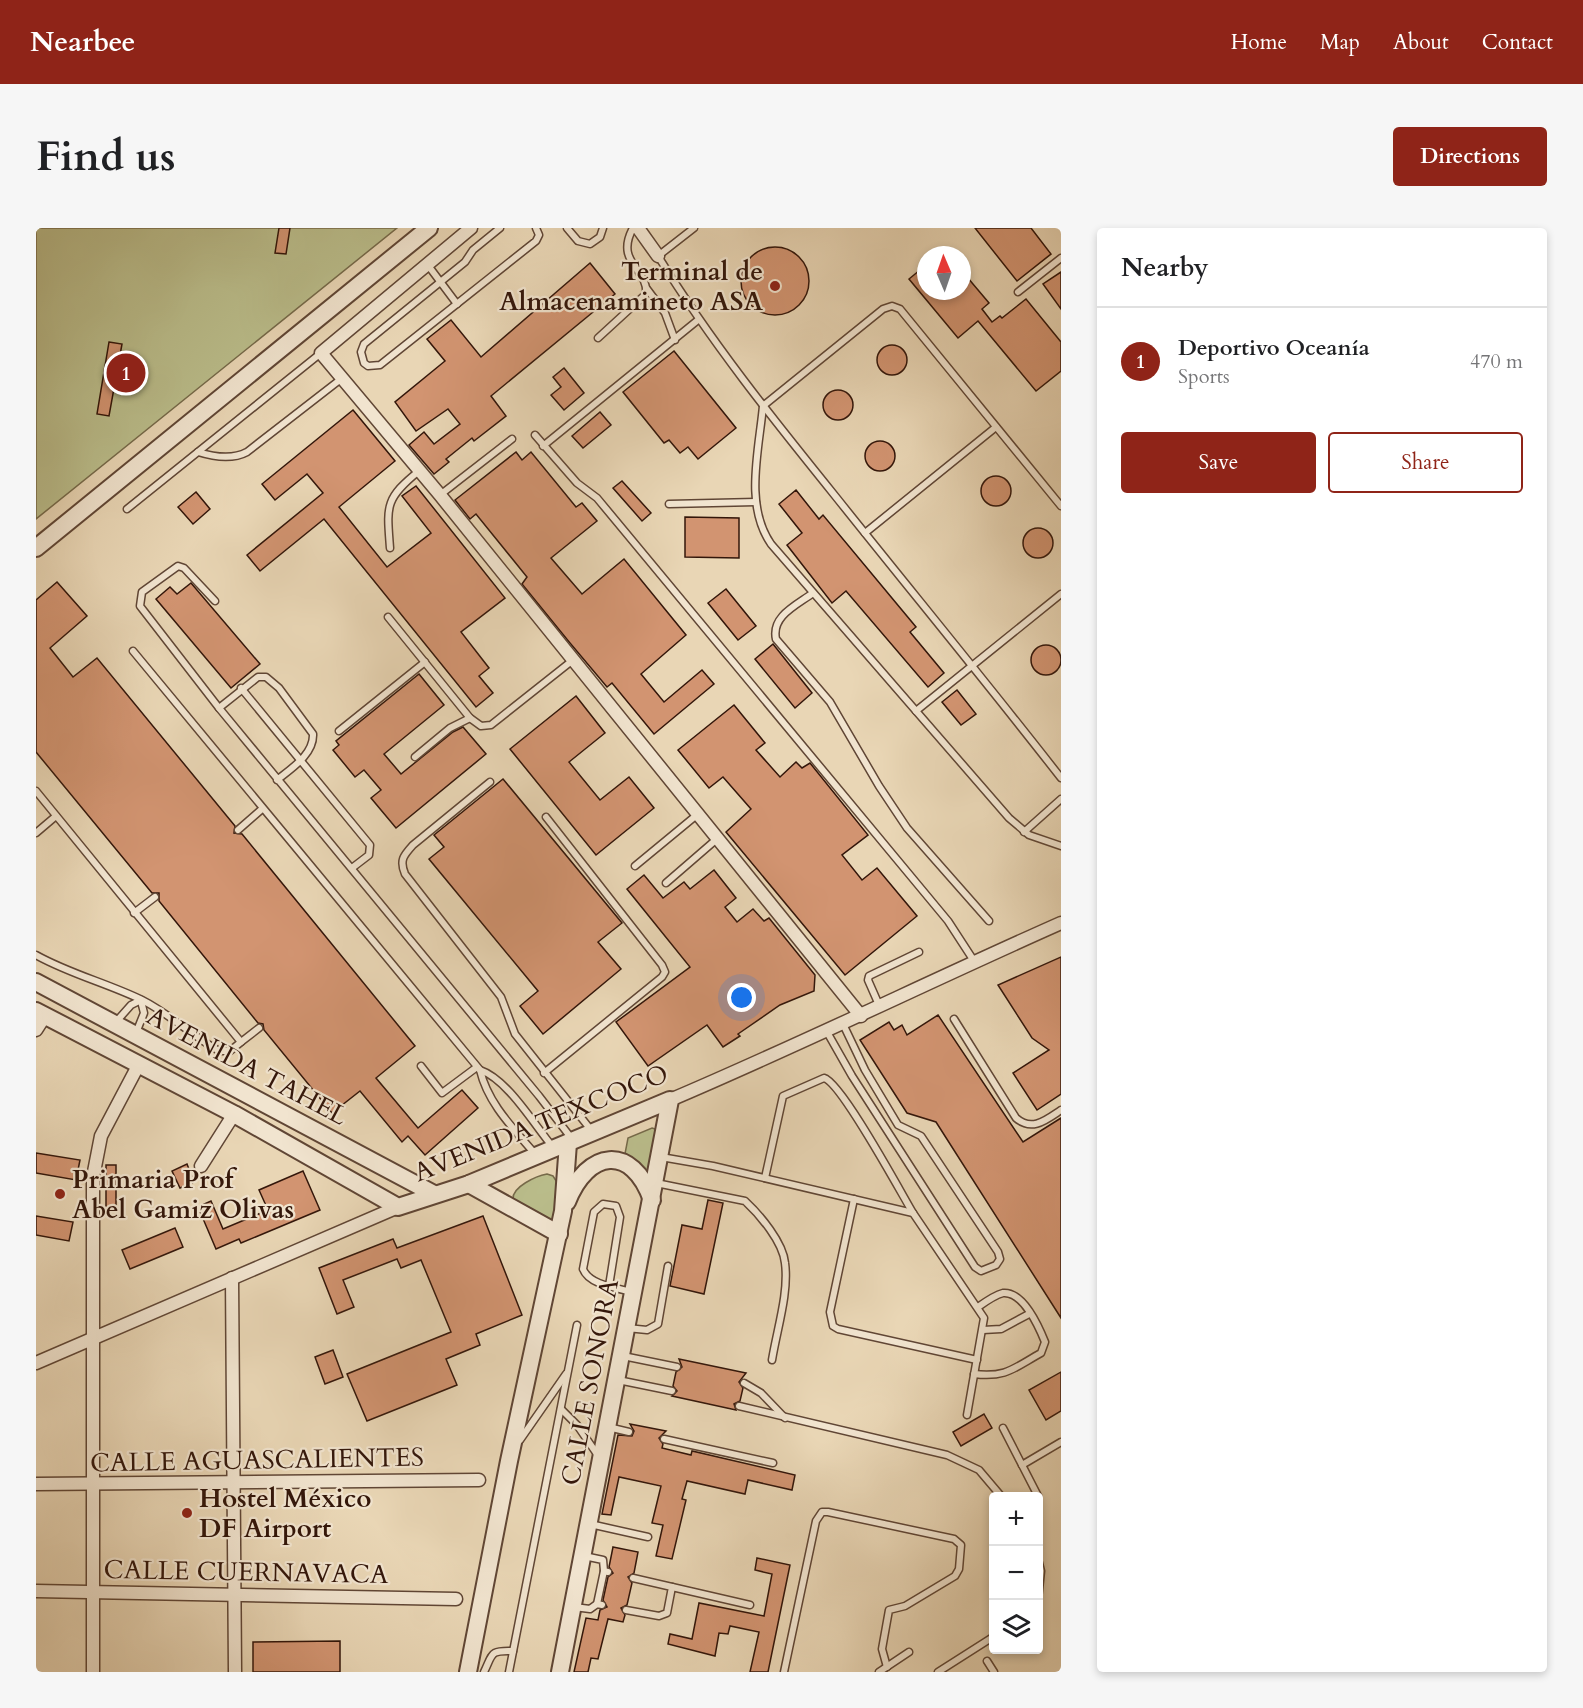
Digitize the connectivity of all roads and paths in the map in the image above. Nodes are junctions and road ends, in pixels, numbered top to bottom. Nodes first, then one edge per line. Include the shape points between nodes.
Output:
1 (429, 228) edge
2 (471, 228) edge
3 (500, 228) edge
4 (567, 228) edge
5 (603, 228) edge
6 (633, 228) edge
7 (638, 228) edge
8 (694, 228) edge
9 (538, 231) edge
10 (658, 256) junction
11 (1061, 258) edge
12 (427, 264) junction
13 (440, 283) junction
14 (647, 289) junction
15 (1018, 292) dead end
16 (457, 303) junction
17 (698, 320) junction
18 (598, 338) dead end
19 (675, 340) junction
20 (321, 353) junction
21 (342, 379) junction
22 (763, 406) junction
23 (996, 427) junction
24 (535, 435) dead end
25 (512, 439) dead end
26 (543, 446) junction
27 (198, 452) junction
28 (419, 471) junction
29 (440, 495) junction
30 (756, 502) junction
31 (669, 504) dead end
32 (1061, 506) edge
33 (127, 509) dead end
34 (865, 533) junction
35 (36, 548) edge
36 (390, 548) dead end
37 (813, 593) junction
38 (1061, 594) edge
39 (214, 601) dead end
40 (388, 617) dead end
41 (133, 651) dead end
42 (573, 660) junction
43 (425, 662) junction
44 (974, 665) junction
45 (241, 688) junction
46 (219, 708) junction
47 (916, 711) junction
48 (470, 718) junction
49 (339, 731) dead end
50 (415, 757) dead end
51 (302, 759) junction
52 (1061, 778) edge
53 (277, 780) junction
54 (490, 782) dead end
55 (36, 791) edge
56 (1061, 799) edge
57 (262, 809) junction
58 (698, 814) junction
59 (56, 816) junction
60 (546, 817) dead end
61 (238, 830) dead end
62 (1024, 832) junction
63 (36, 833) edge
64 (718, 838) junction
65 (1061, 846) edge
66 (635, 866) dead end
67 (352, 868) junction
68 (666, 883) dead end
69 (155, 897) dead end
70 (134, 913) junction
71 (989, 921) dead end
72 (1061, 923) edge
73 (919, 952) dead end
74 (36, 955) edge
75 (974, 961) junction
76 (36, 982) edge
77 (141, 1000) junction
78 (879, 1005) junction
79 (861, 1016) junction
80 (39, 1019) edge
81 (954, 1019) dead end
82 (114, 1023) junction
83 (843, 1024) junction
84 (259, 1028) dead end
85 (827, 1032) junction
86 (136, 1035) junction
87 (241, 1042) junction
88 (139, 1064) junction
89 (421, 1066) dead end
90 (478, 1068) junction
91 (865, 1070) junction
92 (544, 1072) junction
93 (852, 1076) junction
94 (669, 1100) junction
95 (1061, 1110) edge
96 (234, 1114) junction
97 (898, 1125) junction
98 (592, 1132) junction
99 (887, 1132) junction
100 (565, 1144) junction
101 (538, 1156) junction
102 (661, 1157) junction
103 (201, 1166) dead end
104 (765, 1178) junction
105 (656, 1183) junction
106 (469, 1184) junction
107 (434, 1194) junction
108 (854, 1199) junction
109 (652, 1201) junction
110 (398, 1207) junction
111 (563, 1211) junction
112 (913, 1213) junction
113 (559, 1234) junction
114 (668, 1266) dead end
115 (232, 1278) junction
116 (609, 1286) junction
117 (633, 1292) junction
118 (978, 1307) junction
119 (1029, 1314) junction
120 (577, 1325) dead end
121 (627, 1328) junction
122 (983, 1330) junction
123 (93, 1339) junction
124 (622, 1355) junction
125 (772, 1360) dead end
126 (977, 1360) junction
127 (36, 1363) edge
128 (677, 1367) dead end
129 (568, 1371) junction
130 (975, 1374) junction
131 (617, 1380) junction
132 (744, 1383) dead end
133 (672, 1391) dead end
134 (739, 1406) dead end
135 (561, 1409) junction
136 (967, 1416) dead end
137 (785, 1419) junction
138 (607, 1427) junction
139 (1003, 1428) dead end
140 (628, 1432) dead end
141 (664, 1439) dead end
142 (1061, 1442) edge
143 (509, 1461) junction
144 (601, 1463) junction
145 (773, 1463) dead end
146 (1022, 1465) junction
147 (479, 1480) dead end
148 (95, 1484) junction
149 (36, 1485) edge
150 (235, 1485) junction
151 (997, 1492) edge
152 (1036, 1492) edge
153 (590, 1524) junction
154 (648, 1537) dead end
155 (583, 1556) junction
156 (633, 1578) dead end
157 (672, 1587) junction
158 (36, 1591) edge
159 (94, 1592) junction
160 (236, 1594) junction
161 (456, 1599) dead end
162 (750, 1605) dead end
163 (573, 1606) junction
164 (626, 1610) dead end
165 (989, 1640) edge
166 (513, 1652) junction
167 (909, 1652) dead end
168 (987, 1661) dead end
169 (886, 1667) junction
170 (93, 1672) edge
171 (236, 1672) edge
172 (468, 1672) edge
173 (484, 1672) edge
174 (509, 1672) edge
175 (560, 1672) edge
176 (784, 1672) edge
177 (879, 1672) edge
178 (938, 1672) edge
179 (994, 1672) edge

1 - 35 street
2 - 12 street
3 - 13 lane
4 - 5 lane via 585,244 597,240
6 - 14 lane via 628,255
7 - 10 street
8 - 10 lane
9 - 16 lane via 536,241
10 - 17 lane
11 - 15 lane
12 - 13 lane
12 - 20 street
13 - 16 lane
13 - 16 lane via 364,345 364,363 380,365
14 - 18 lane via 644,298
14 - 19 lane via 665,313
17 - 19 lane
17 - 22 lane
19 - 26 lane
20 - 21 street
20 - 27 lane
21 - 27 lane via 247,452 213,457
21 - 28 street
22 - 23 lane via 883,309 892,306 907,314
22 - 30 lane
22 - 34 lane
23 - 32 lane
23 - 34 lane
24 - 26 lane
25 - 29 lane
26 - 75 lane via 577,483 597,498 948,921
27 - 33 lane
28 - 29 street
28 - 36 lane via 387,508
29 - 42 street
30 - 31 lane
30 - 37 lane via 762,531
34 - 44 lane
37 - 47 lane
37 - 71 lane via 778,619 776,639 830,702 907,828
38 - 44 lane
39 - 46 lane via 178,566 142,592 140,606
40 - 43 lane
41 - 57 lane
42 - 48 lane via 491,725 481,726
42 - 58 street
43 - 48 lane
43 - 49 lane
44 - 47 lane
44 - 52 lane
45 - 46 lane
45 - 51 lane
45 - 51 lane via 258,677 266,677 279,688 313,734
46 - 53 lane
47 - 62 lane
48 - 50 lane via 450,728
51 - 53 lane
51 - 67 lane via 370,845 369,855
53 - 67 lane
54 - 92 lane via 413,845 404,854 402,866 501,997 514,1034
55 - 59 lane
56 - 62 lane
57 - 61 lane
57 - 90 lane
58 - 64 street
58 - 66 lane
59 - 63 lane
59 - 70 lane
60 - 92 lane via 665,972
62 - 65 lane
64 - 68 lane
64 - 79 street
67 - 100 lane
69 - 70 lane
70 - 87 lane
72 - 75 street, AVENIDA TEXCOCO
73 - 78 lane via 870,976 868,980
74 - 77 lane
75 - 78 street, AVENIDA TEXCOCO
76 - 82 street, AVENIDA TAHEL
77 - 82 lane
77 - 86 lane via 144,1013
77 - 87 lane via 219,1052 230,1051
78 - 79 street, AVENIDA TEXCOCO
79 - 83 street, AVENIDA TEXCOCO
80 - 88 street, AVENIDA TAHEL
81 - 95 lane via 1016,1118 1036,1125
82 - 86 street, AVENIDA TAHEL
83 - 85 street, AVENIDA TEXCOCO
83 - 91 lane
84 - 87 lane
85 - 93 lane
85 - 94 street, AVENIDA TEXCOCO
86 - 107 street, AVENIDA TAHEL
88 - 96 street, AVENIDA TAHEL
88 - 123 street via 95,1154
89 - 90 lane via 441,1093
90 - 100 lane via 503,1085
90 - 101 lane via 495,1105
91 - 93 lane
91 - 97 lane
92 - 98 lane
93 - 99 lane
94 - 98 street, AVENIDA TEXCOCO
94 - 102 street, CALLE SONORA
96 - 103 street
96 - 110 street, AVENIDA TAHEL
97 - 99 lane
97 - 99 lane via 921,1136 998,1252 1000,1259 996,1265 981,1271 975,1267
98 - 100 street, AVENIDA TEXCOCO
100 - 101 street, AVENIDA TEXCOCO
100 - 111 street
101 - 106 street, AVENIDA TEXCOCO
102 - 104 lane
102 - 105 street, CALLE SONORA
104 - 108 lane
104 - 112 lane via 783,1096 824,1078 831,1080 844,1098
105 - 109 street, CALLE SONORA
105 - 125 lane via 745,1201 780,1246 785,1282
106 - 107 street, AVENIDA TEXCOCO
106 - 113 street
107 - 110 street, AVENIDA TEXCOCO
108 - 112 lane
108 - 126 lane via 830,1312 833,1326
109 - 111 street via 635,1168 614,1161 601,1162 583,1172
109 - 117 street, CALLE SONORA
110 - 115 street, AVENIDA TEXCOCO
111 - 113 street
112 - 118 lane
113 - 143 street
114 - 121 lane via 658,1324 647,1330
115 - 123 street, AVENIDA TEXCOCO
115 - 150 street
116 - 116 lane via 620,1217 616,1206 603,1204 594,1212 583,1269 589,1279
116 - 117 lane
117 - 121 street, CALLE SONORA
118 - 119 lane via 1000,1294 1012,1294 1022,1301
118 - 122 lane via 984,1318
119 - 122 lane via 1001,1329
119 - 130 lane via 1045,1342 1041,1353 998,1376
120 - 129 lane
121 - 124 street, CALLE SONORA
122 - 126 lane
123 - 127 street, AVENIDA TEXCOCO
123 - 148 street
124 - 128 lane
124 - 131 street, CALLE SONORA
126 - 130 lane
129 - 135 lane
129 - 143 lane via 522,1435
130 - 136 lane
131 - 133 lane
131 - 138 street, CALLE SONORA
132 - 137 lane via 761,1393
134 - 137 lane
135 - 144 lane via 577,1425
135 - 166 lane
137 - 151 lane via 947,1455 979,1470
138 - 140 lane
138 - 144 street, CALLE SONORA
139 - 146 lane
141 - 145 lane
142 - 146 lane
143 - 172 street
144 - 153 street, CALLE SONORA
146 - 152 lane
147 - 150 street, CALLE AGUASCALIENTES
148 - 149 street, CALLE AGUASCALIENTES
148 - 150 street, CALLE AGUASCALIENTES
148 - 159 street
150 - 160 street
153 - 154 lane
153 - 155 street, CALLE SONORA
155 - 163 street, CALLE SONORA
155 - 163 lane via 603,1560 606,1571 599,1604 590,1609
156 - 157 lane
157 - 162 lane
157 - 164 lane via 663,1616
158 - 159 street, CALLE CUERNAVACA
159 - 160 street, CALLE CUERNAVACA
159 - 170 street
160 - 161 street, CALLE CUERNAVACA
160 - 171 street
163 - 175 street, CALLE SONORA
165 - 178 lane
166 - 173 lane via 488,1657
166 - 174 lane
167 - 169 lane
168 - 179 lane
169 - 176 lane via 882,1649 889,1610 905,1606 955,1576 961,1545 954,1539 822,1512 816,1521
169 - 177 lane

